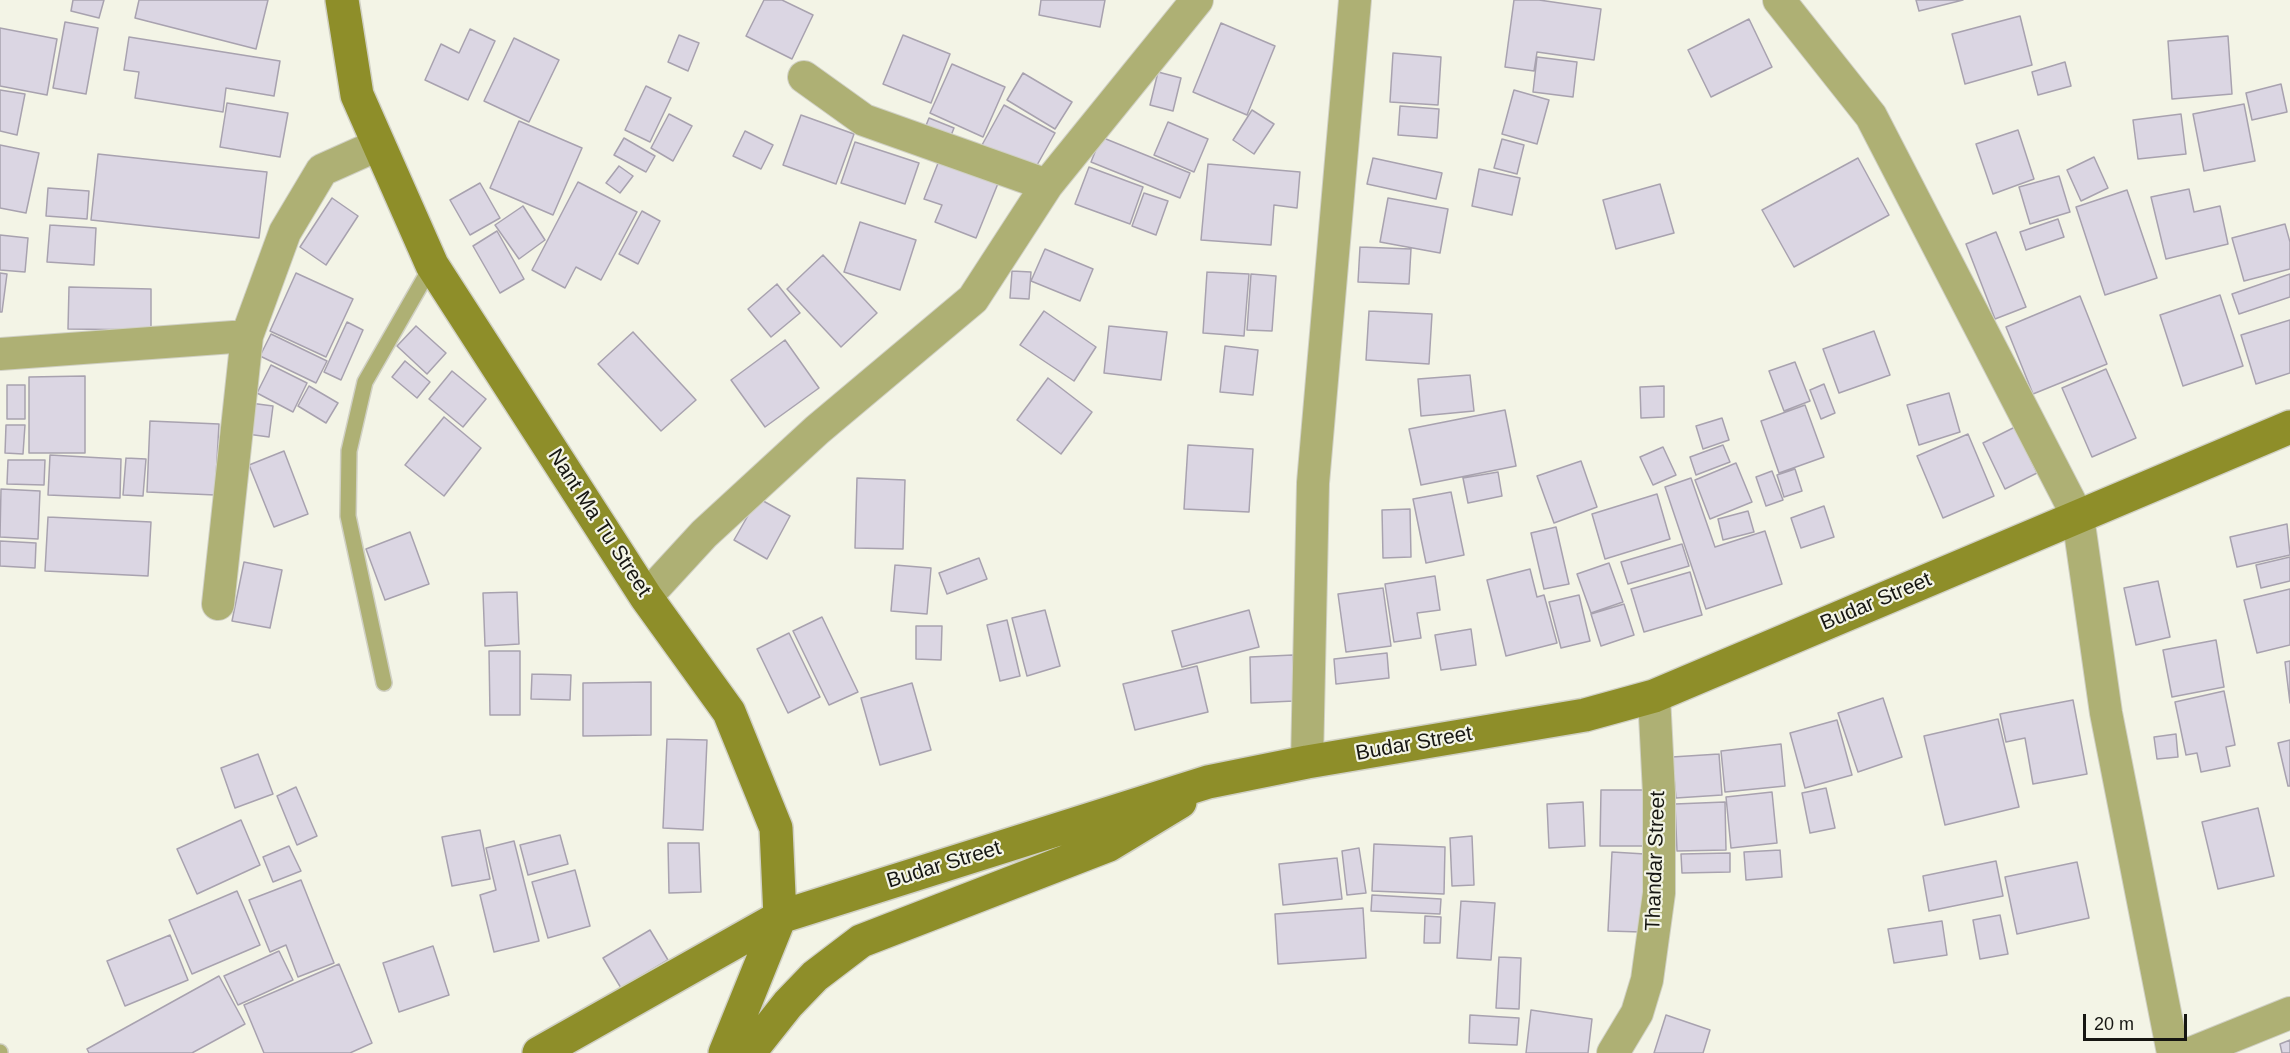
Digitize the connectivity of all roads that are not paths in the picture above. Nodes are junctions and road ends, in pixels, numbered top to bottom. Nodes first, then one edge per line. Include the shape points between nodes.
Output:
1 (342, 0) edge
2 (1197, 0) edge
3 (1355, 0) edge
4 (1779, 0) edge
5 (804, 77) dead end
6 (378, 145) junction
7 (1047, 185) junction
8 (432, 265) junction
9 (247, 336) junction
10 (0, 354) edge
11 (2290, 427) edge
12 (2078, 517) junction
13 (646, 597) junction
14 (218, 604) dead end
15 (384, 683) dead end
16 (1654, 696) junction
17 (1307, 762) junction
18 (1208, 782) junction
19 (780, 917) junction
20 (2290, 1012) edge
21 (539, 1053) edge
22 (725, 1053) edge
23 (749, 1053) edge
24 (1613, 1053) edge
25 (2173, 1053) edge
26 (2191, 1053) edge

1 - 6 main road, Nant Ma Tu Street via 357,95
2 - 7 street
3 - 17 street via 1313,483
4 - 12 street via 1871,116
5 - 7 street via 864,120
6 - 8 main road, Nant Ma Tu Street
6 - 9 street via 322,170 285,232
7 - 13 street via 973,299 817,430 704,534
8 - 13 main road, Nant Ma Tu Street
8 - 15 lane via 365,382 350,451 348,516
9 - 10 street
9 - 14 street
11 - 12 main road, Budar Street
12 - 16 main road, Budar Street
12 - 25 street via 2106,713
13 - 19 main road, Nant Ma Tu Street via 729,712 776,828
16 - 17 main road, Budar Street via 1586,715
16 - 24 street, Thandar Street via 1659,893 1647,980 1636,1014
17 - 18 main road, Budar Street
18 - 19 main road, Budar Street
18 - 23 main road via 1149,824 1109,845 861,941 815,976
19 - 21 main road, Budar Street
19 - 22 main road, Nant Ma Tu Street
20 - 26 street

